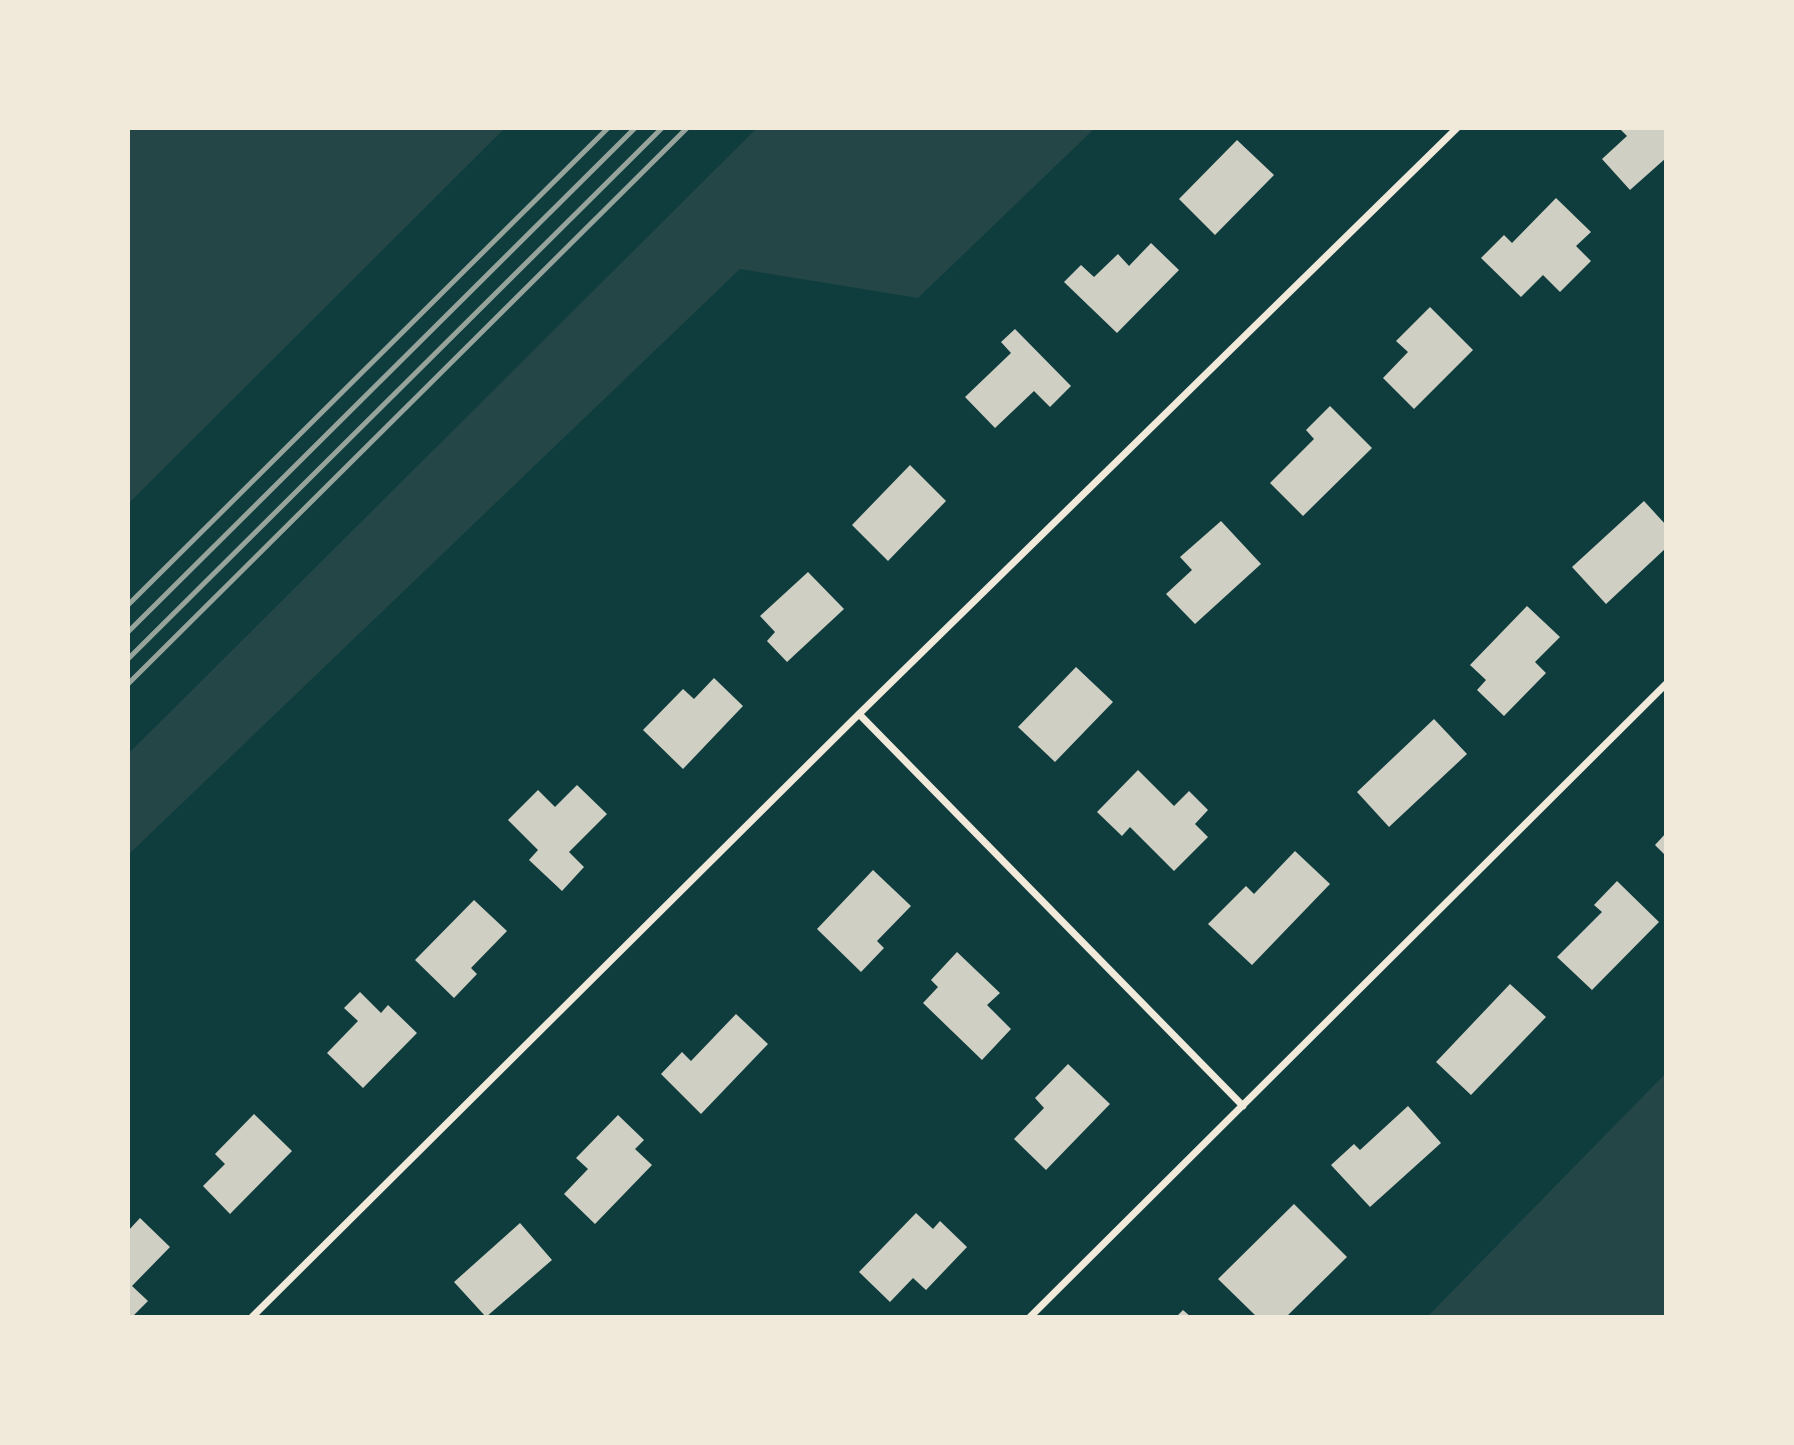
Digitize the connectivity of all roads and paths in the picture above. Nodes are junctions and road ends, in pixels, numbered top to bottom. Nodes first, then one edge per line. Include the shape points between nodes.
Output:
1 (1457, 128) edge
2 (1666, 684) edge
3 (859, 715) junction
4 (1242, 1106) junction
5 (251, 1317) edge
6 (1030, 1317) edge

1 - 3 street
2 - 4 street
3 - 4 street
3 - 5 street
4 - 6 street

